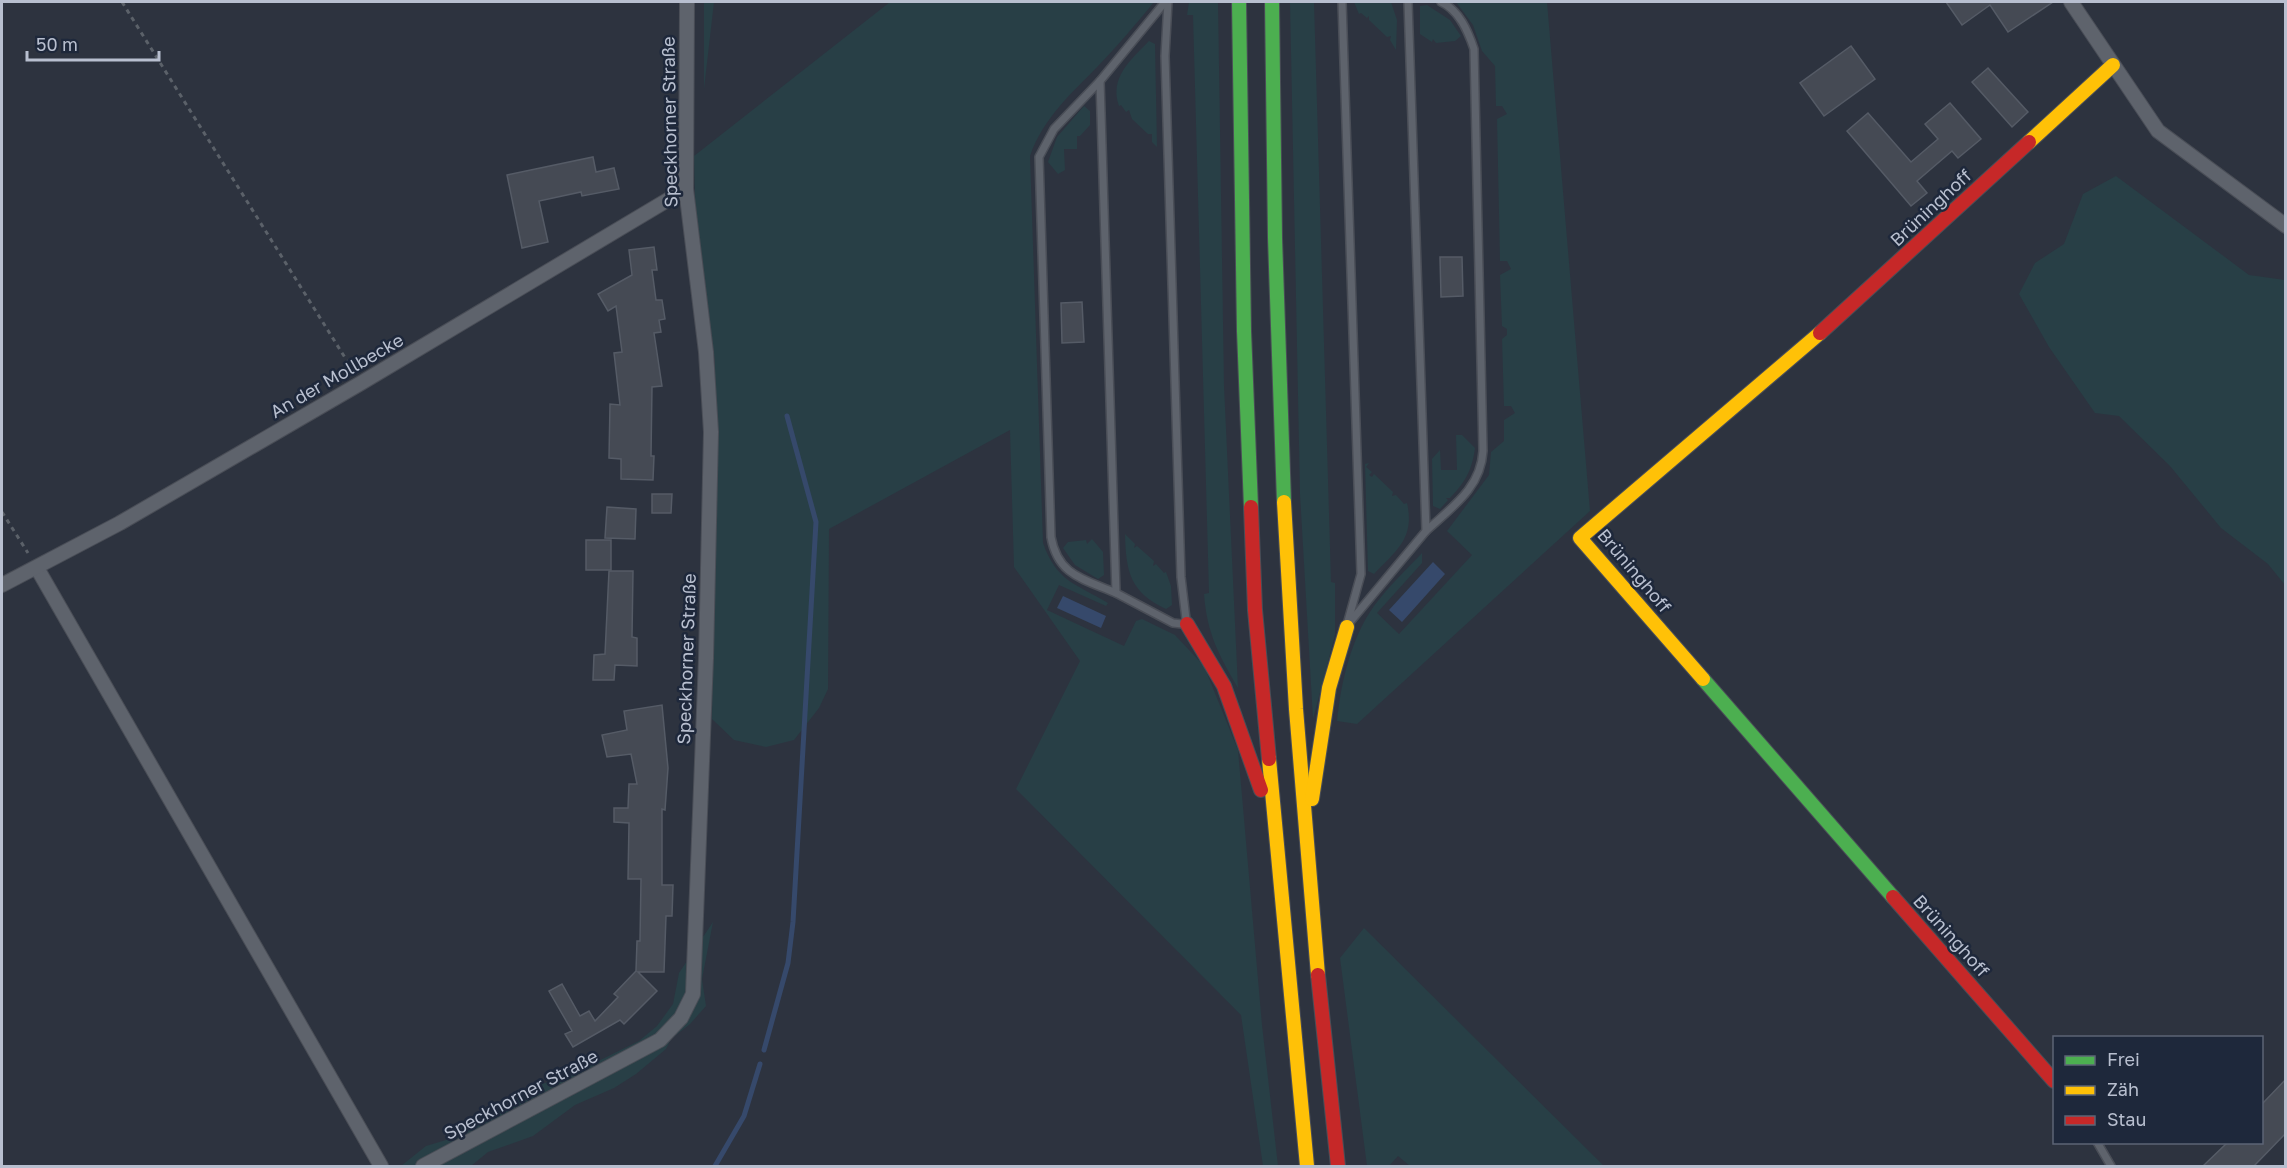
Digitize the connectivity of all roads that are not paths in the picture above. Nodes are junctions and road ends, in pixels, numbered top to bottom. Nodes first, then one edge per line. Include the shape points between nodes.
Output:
1 (687, 2) edge
2 (1166, 2) edge
3 (1239, 2) edge
4 (1272, 2) edge
5 (1342, 2) edge
6 (1408, 2) edge
7 (1441, 2) edge
8 (2071, 2) edge
9 (2114, 65) junction
10 (1100, 81) junction
11 (686, 189) junction
12 (2286, 226) edge
13 (1426, 531) junction
14 (37, 568) junction
15 (2, 585) edge
16 (1116, 593) junction
17 (1187, 624) junction
18 (1347, 627) junction
19 (1274, 826) junction
20 (1306, 847) junction
21 (2053, 1079) edge
22 (2098, 1144) edge
23 (381, 1167) edge
24 (423, 1167) edge
25 (1307, 1167) edge
26 (1338, 1167) edge
27 (2111, 1167) edge

1 - 11 street, Speckhorner Straße
2 - 10 lane
2 - 17 lane via 1181,577
3 - 19 main road via 1244,332 1255,610
4 - 20 main road via 1283,512
5 - 18 lane via 1361,574
6 - 13 lane
7 - 13 lane via 1448,5 1468,31 1474,49 1483,451 1482,469 1464,497
8 - 9 street
9 - 12 street via 2158,131
9 - 21 main road, Brüninghoff via 1853,304 1580,538
10 - 16 lane
10 - 16 lane via 1043,145 1039,179 1054,554 1067,572
11 - 14 street, An der Mollbecke via 361,383
11 - 24 street, Speckhorner Straße via 706,352 711,432 693,994 681,1018 660,1040
13 - 18 lane
14 - 15 street, An der Mollbecke
14 - 23 street
16 - 17 lane via 1173,623
17 - 19 main road via 1224,686
18 - 20 main road via 1329,688
19 - 25 main road
20 - 26 main road
22 - 27 lane

